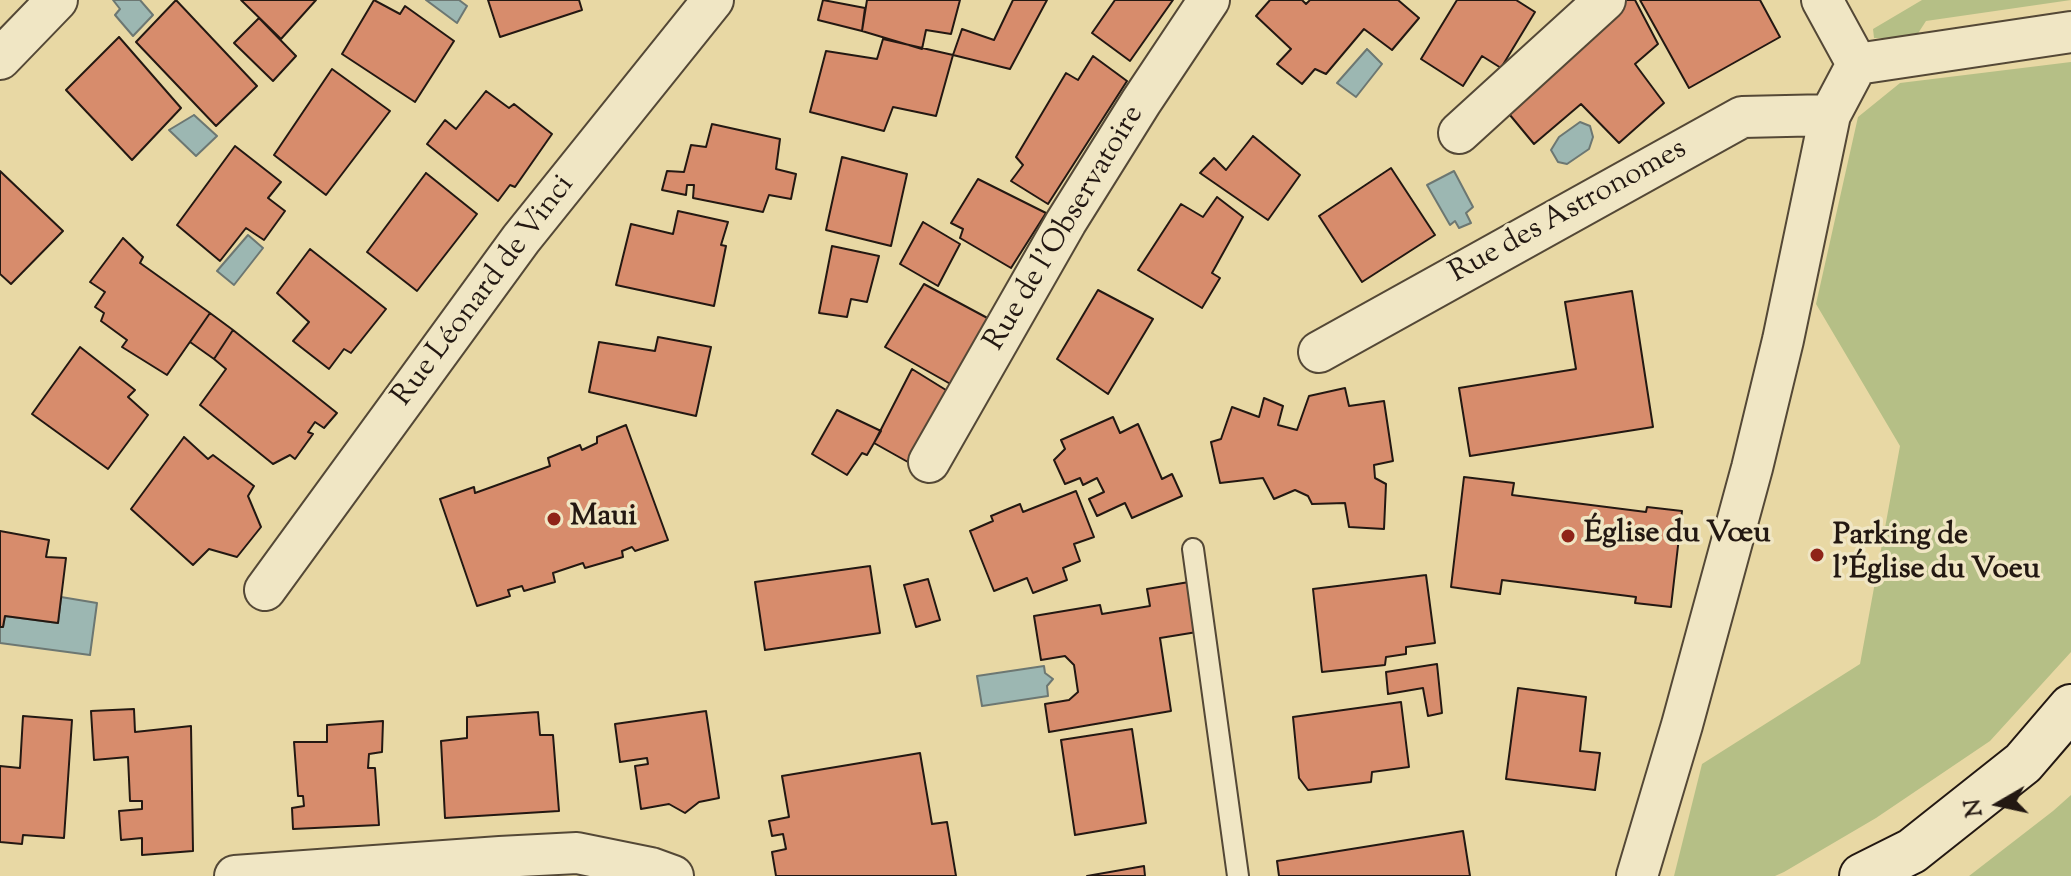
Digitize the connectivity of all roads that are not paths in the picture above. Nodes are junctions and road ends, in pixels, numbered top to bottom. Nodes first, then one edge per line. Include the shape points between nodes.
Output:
1 (57, 0) edge
2 (713, 0) edge
3 (1209, 0) edge
4 (1605, 0) edge
5 (1822, 0) edge
6 (2071, 32) edge
7 (0, 59) edge
8 (1857, 64) junction
9 (1830, 115) junction
10 (1459, 133) dead end
11 (1319, 352) dead end
12 (929, 462) dead end
13 (1193, 549) dead end
14 (265, 590) dead end
15 (2071, 707) edge
16 (235, 876) edge
17 (673, 876) edge
18 (1238, 876) edge
19 (1637, 876) edge
20 (1862, 876) edge

1 - 7 street
2 - 14 street, Rue Léonard de Vinci via 521,239
3 - 12 street, Rue de l'Observatoire via 1066,222
4 - 10 street
5 - 8 street
6 - 8 street
8 - 9 street
9 - 11 street, Rue des Astronomes via 1742,117
9 - 19 street via 1752,468
13 - 18 lane
15 - 20 street via 2023,763 1912,851
16 - 17 street via 577,853

